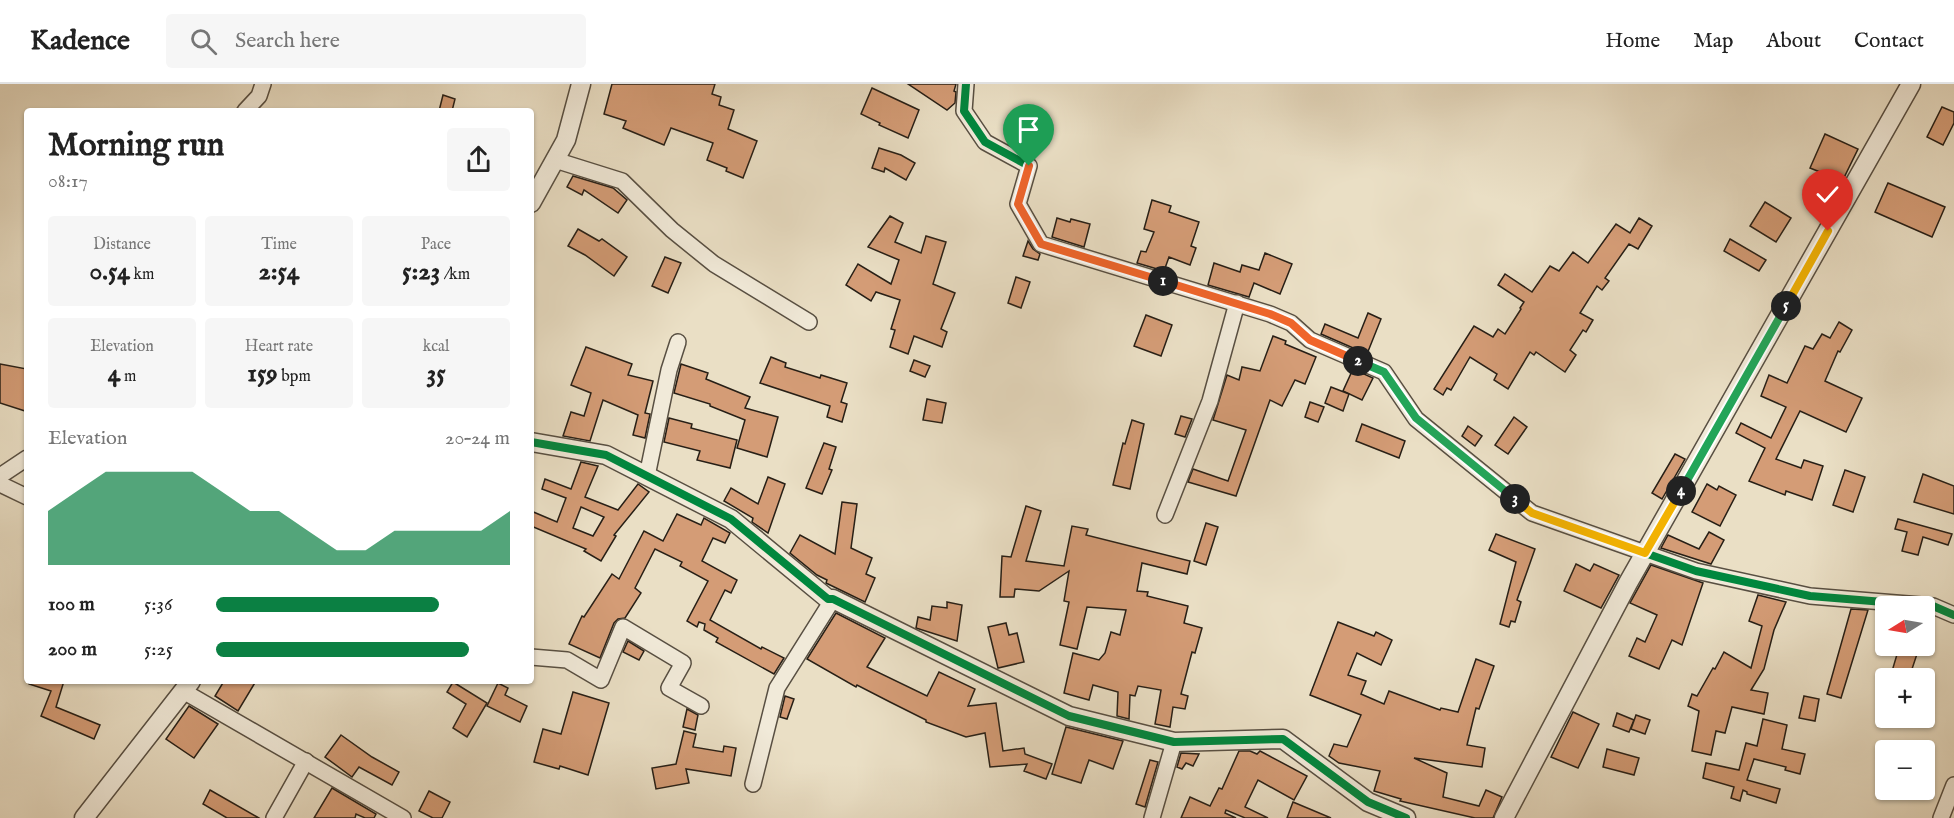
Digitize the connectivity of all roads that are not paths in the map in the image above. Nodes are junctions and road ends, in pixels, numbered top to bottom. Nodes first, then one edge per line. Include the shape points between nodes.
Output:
1 (264, 84) edge
2 (581, 84) edge
3 (966, 84) edge
4 (1911, 84) edge
5 (248, 108) edge
6 (555, 159) junction
7 (534, 197) edge
8 (1237, 303) junction
9 (809, 322) dead end
10 (678, 342) dead end
11 (534, 443) edge
12 (24, 460) edge
13 (0, 476) edge
14 (647, 477) junction
15 (0, 484) edge
16 (24, 496) edge
17 (1166, 515) dead end
18 (1645, 553) junction
19 (833, 599) junction
20 (1954, 615) edge
21 (534, 657) edge
22 (187, 686) edge
23 (701, 706) dead end
24 (1174, 742) junction
25 (306, 761) junction
26 (753, 784) dead end
27 (1954, 785) edge
28 (84, 818) edge
29 (274, 818) edge
30 (403, 818) edge
31 (1152, 818) edge
32 (1406, 818) edge
33 (1504, 818) edge
34 (1941, 818) edge

1 - 5 street
2 - 6 street via 566,140
3 - 8 street via 964,111 985,142 1029,166 1018,204 1041,244
4 - 18 street
6 - 7 street
6 - 9 street via 622,181 714,264
8 - 17 street via 1210,401
8 - 18 street via 1291,323 1310,340 1384,372 1416,418 1532,513
10 - 14 street
11 - 14 street via 606,455
12 - 13 street
14 - 19 street via 731,519 828,599
15 - 16 street
18 - 20 street via 1696,572 1810,596 1933,606
18 - 33 street
19 - 24 street via 1069,716
19 - 26 street via 777,688
21 - 23 street via 567,660 601,680 623,627 683,663 669,688
22 - 25 street
22 - 28 street
24 - 31 street
24 - 32 street via 1283,739 1368,802
25 - 29 street
25 - 30 street
27 - 34 street

